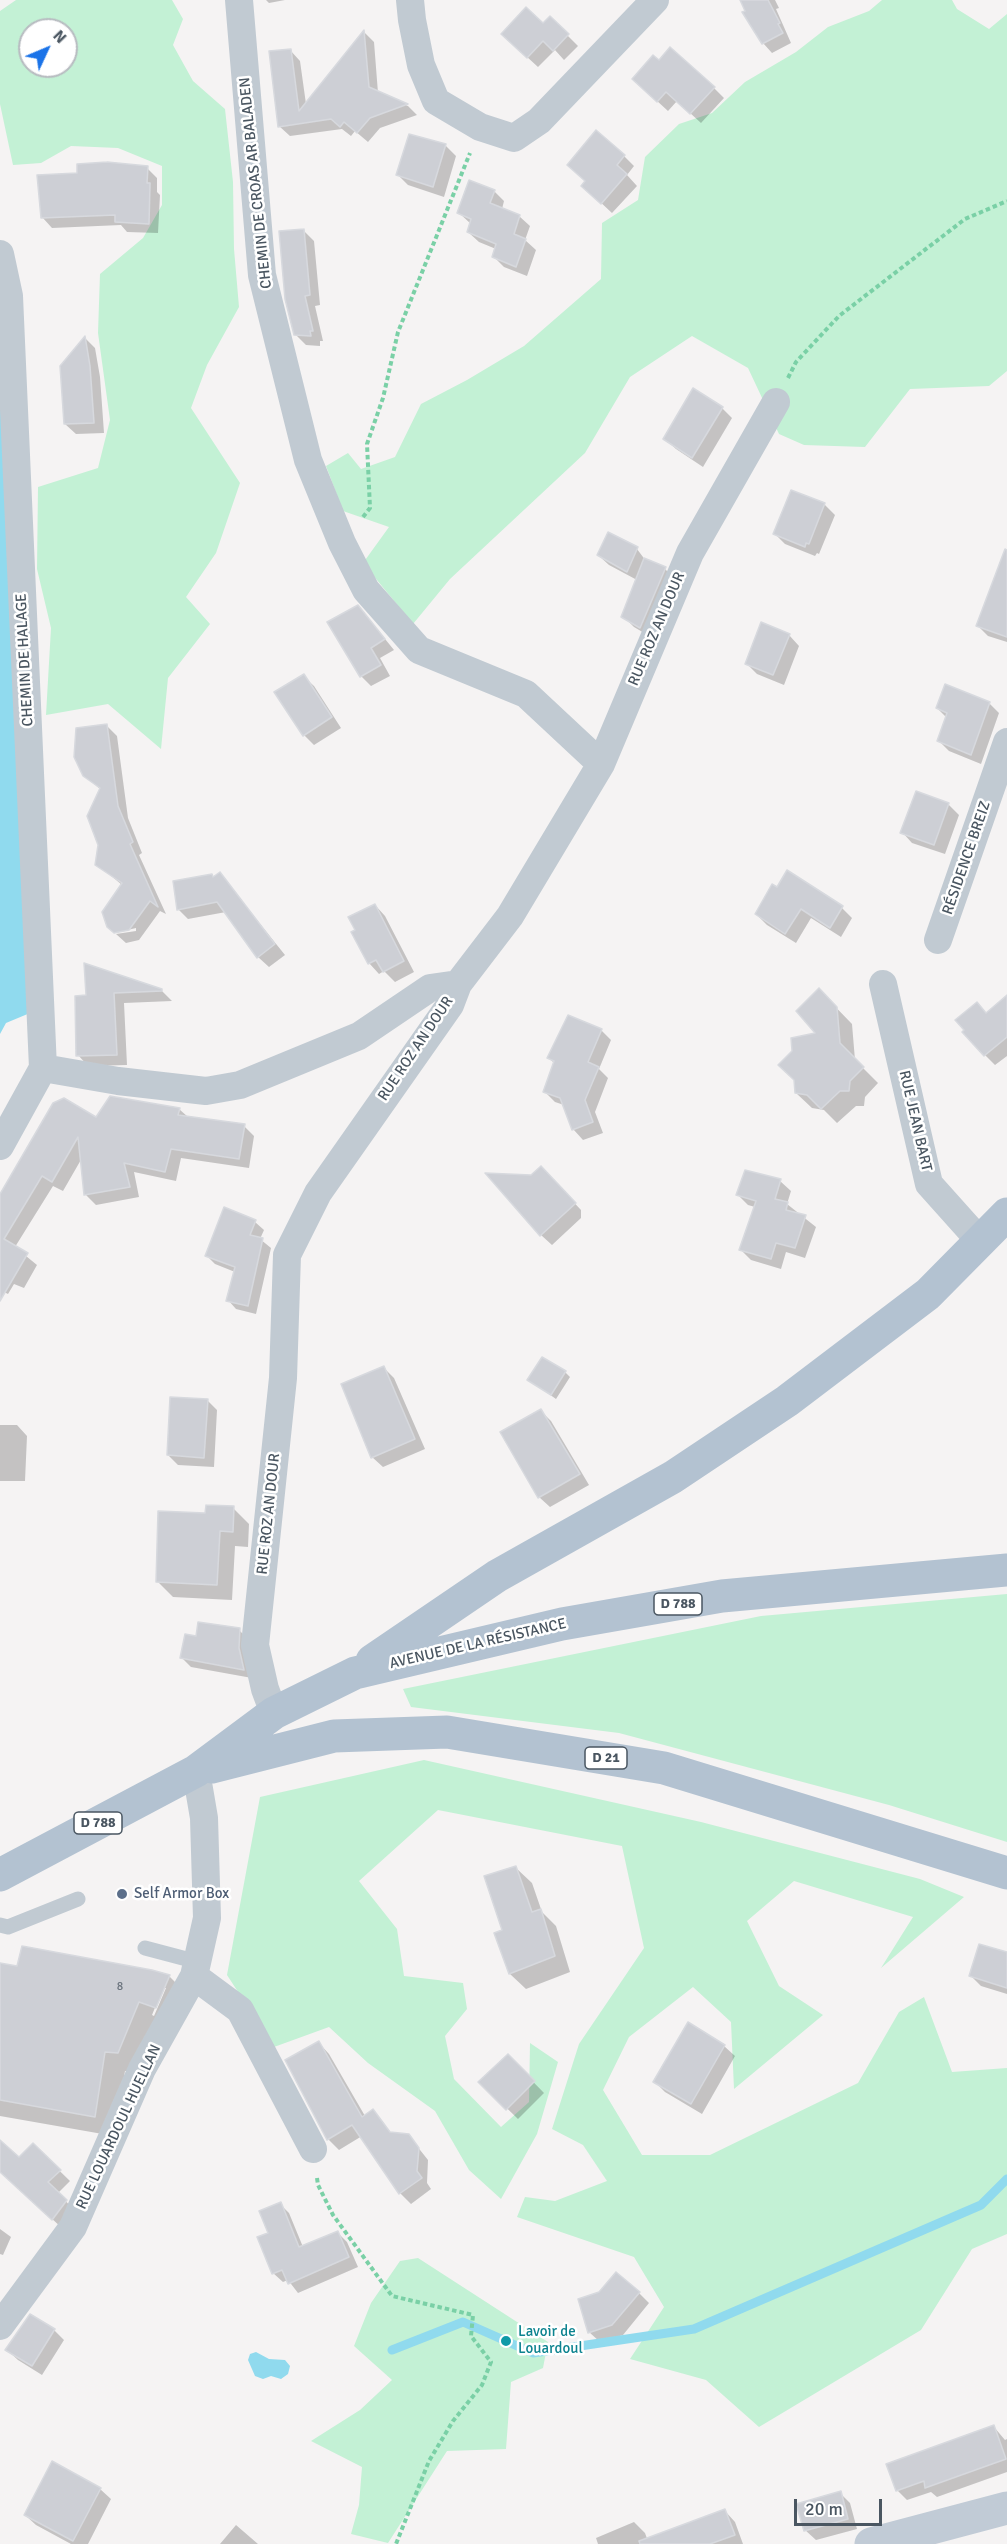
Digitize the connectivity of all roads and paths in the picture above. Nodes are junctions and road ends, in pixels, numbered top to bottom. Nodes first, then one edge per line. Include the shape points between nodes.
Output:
1 (239, 0) edge
2 (410, 0) edge
3 (655, 0) edge
4 (480, 127) junction
5 (1007, 201) edge
6 (0, 254) edge
7 (776, 402) joint
8 (370, 508) dead end
9 (1007, 742) edge
10 (601, 764) junction
11 (938, 940) dead end
12 (458, 984) junction
13 (883, 984) dead end
14 (43, 1068) junction
15 (0, 1146) edge
16 (1007, 1214) edge
17 (980, 1241) junction
18 (1007, 1569) edge
19 (355, 1672) junction
20 (274, 1713) junction
21 (196, 1771) junction
22 (1007, 1873) edge
23 (0, 1875) edge
24 (78, 1899) dead end
25 (0, 1925) edge
26 (145, 1948) dead end
27 (196, 1969) junction
28 (313, 2149) joint
29 (0, 2326) edge
30 (1007, 2508) edge
31 (396, 2544) edge
32 (871, 2544) edge

1 - 10 street, CHEMIN DE CROAS AR BALADEN via 262,275 308,460 342,543 366,590 419,650 526,694
2 - 4 street via 421,65 436,101
3 - 4 street via 539,121 514,138
4 - 8 path via 398,332 383,398 367,444
5 - 7 path via 965,219 839,316 796,363
6 - 14 street, CHEMIN DE HALAGE via 9,297
7 - 10 street, RUE ROZ AN DOUR via 690,553
9 - 11 street, RÉSIDENCE BREIZ
10 - 12 street, RUE ROZ AN DOUR via 510,916
12 - 14 street via 430,988 359,1036 240,1085 206,1091
12 - 20 street, RUE ROZ AN DOUR via 450,1005 318,1193 287,1256 283,1378 255,1645
13 - 17 street, RUE JEAN BART via 929,1184
14 - 15 street
16 - 17 main road
17 - 19 main road via 928,1294 787,1401 673,1477 497,1576
18 - 19 main road, AVENUE DE LA RÉSISTANCE / D 788 via 722,1596 562,1624
19 - 20 main road, AVENUE DE LA RÉSISTANCE / D 788
20 - 21 main road, AVENUE DE LA RÉSISTANCE / D 788
21 - 22 main road, D 21 via 334,1736 447,1732 664,1768
21 - 23 main road, AVENUE DE LA RÉSISTANCE / D 788
21 - 27 street, RUE LOUARDOUL HUELLAN via 204,1818 207,1918
24 - 25 lane via 8,1927
26 - 27 lane
27 - 28 street via 240,2010
27 - 29 street, RUE LOUARDOUL HUELLAN via 142,2069 73,2227
28 - 31 path via 318,2185 333,2215 392,2296 473,2315 471,2336 491,2362 482,2385 453,2421 429,2461
30 - 32 main road

